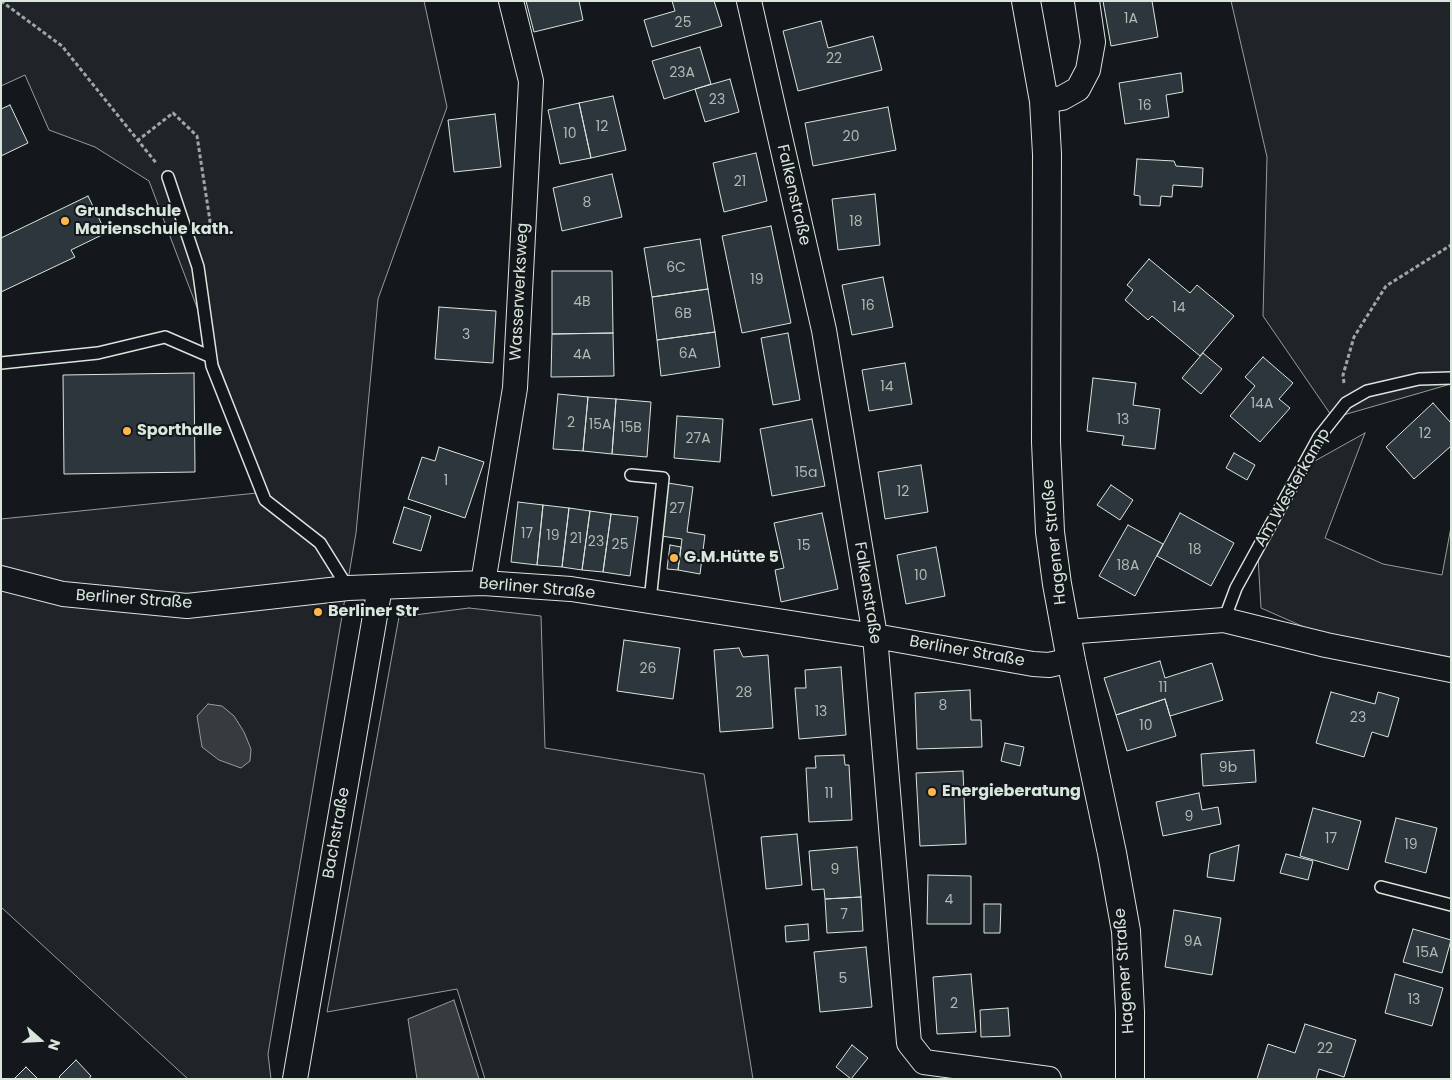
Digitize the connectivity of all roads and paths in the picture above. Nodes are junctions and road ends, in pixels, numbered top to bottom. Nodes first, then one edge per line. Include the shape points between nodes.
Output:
1 (1, 1) edge
2 (511, 1) edge
3 (749, 1) edge
4 (1026, 1) edge
5 (1087, 1) edge
6 (1044, 101) junction
7 (137, 141) junction
8 (168, 177) joint
9 (1451, 245) edge
10 (198, 267) junction
11 (209, 356) junction
12 (1, 363) edge
13 (1451, 378) edge
14 (1346, 404) junction
15 (630, 475) dead end
16 (1, 578) edge
17 (483, 583) junction
18 (380, 587) junction
19 (348, 588) junction
20 (650, 601) junction
21 (1224, 620) junction
22 (1066, 632) junction
23 (875, 636) junction
24 (1071, 660) junction
25 (1451, 670) edge
26 (1381, 887) dead end
27 (1451, 905) edge
28 (295, 1079) edge
29 (1049, 1079) edge
30 (1130, 1079) edge

1 - 7 path via 62,46
2 - 17 street, Wasserwerksweg via 532,81 515,388
3 - 23 street, Falkenstraße via 824,330
4 - 6 main road, Hagener Straße
5 - 6 street via 1093,42 1088,70 1078,89 1062,98
6 - 22 main road, Hagener Straße via 1047,154 1046,442 1050,532
7 - 8 path
7 - 10 path via 173,112 197,136 210,221
8 - 10 lane
9 - 14 path via 1386,286 1354,337 1343,375
10 - 11 lane
11 - 12 lane via 165,338 98,354
11 - 19 lane via 265,500 320,543
13 - 14 lane, Am Westerkamp via 1419,379 1367,391
14 - 21 lane, Am Westerkamp via 1319,437 1236,588
15 - 20 lane via 663,478
16 - 19 street, Berliner Straße via 63,594 187,606
17 - 18 street, Berliner Straße
17 - 20 street, Berliner Straße via 571,589
18 - 19 street, Berliner Straße
18 - 28 street, Bachstraße
20 - 23 street, Berliner Straße
21 - 22 street
21 - 25 street
22 - 24 main road, Hagener Straße
23 - 24 street, Berliner Straße via 1033,664 1049,665
23 - 29 street, Falkenstraße via 909,1043 924,1062
24 - 30 main road, Hagener Straße via 1126,930
26 - 27 lane

